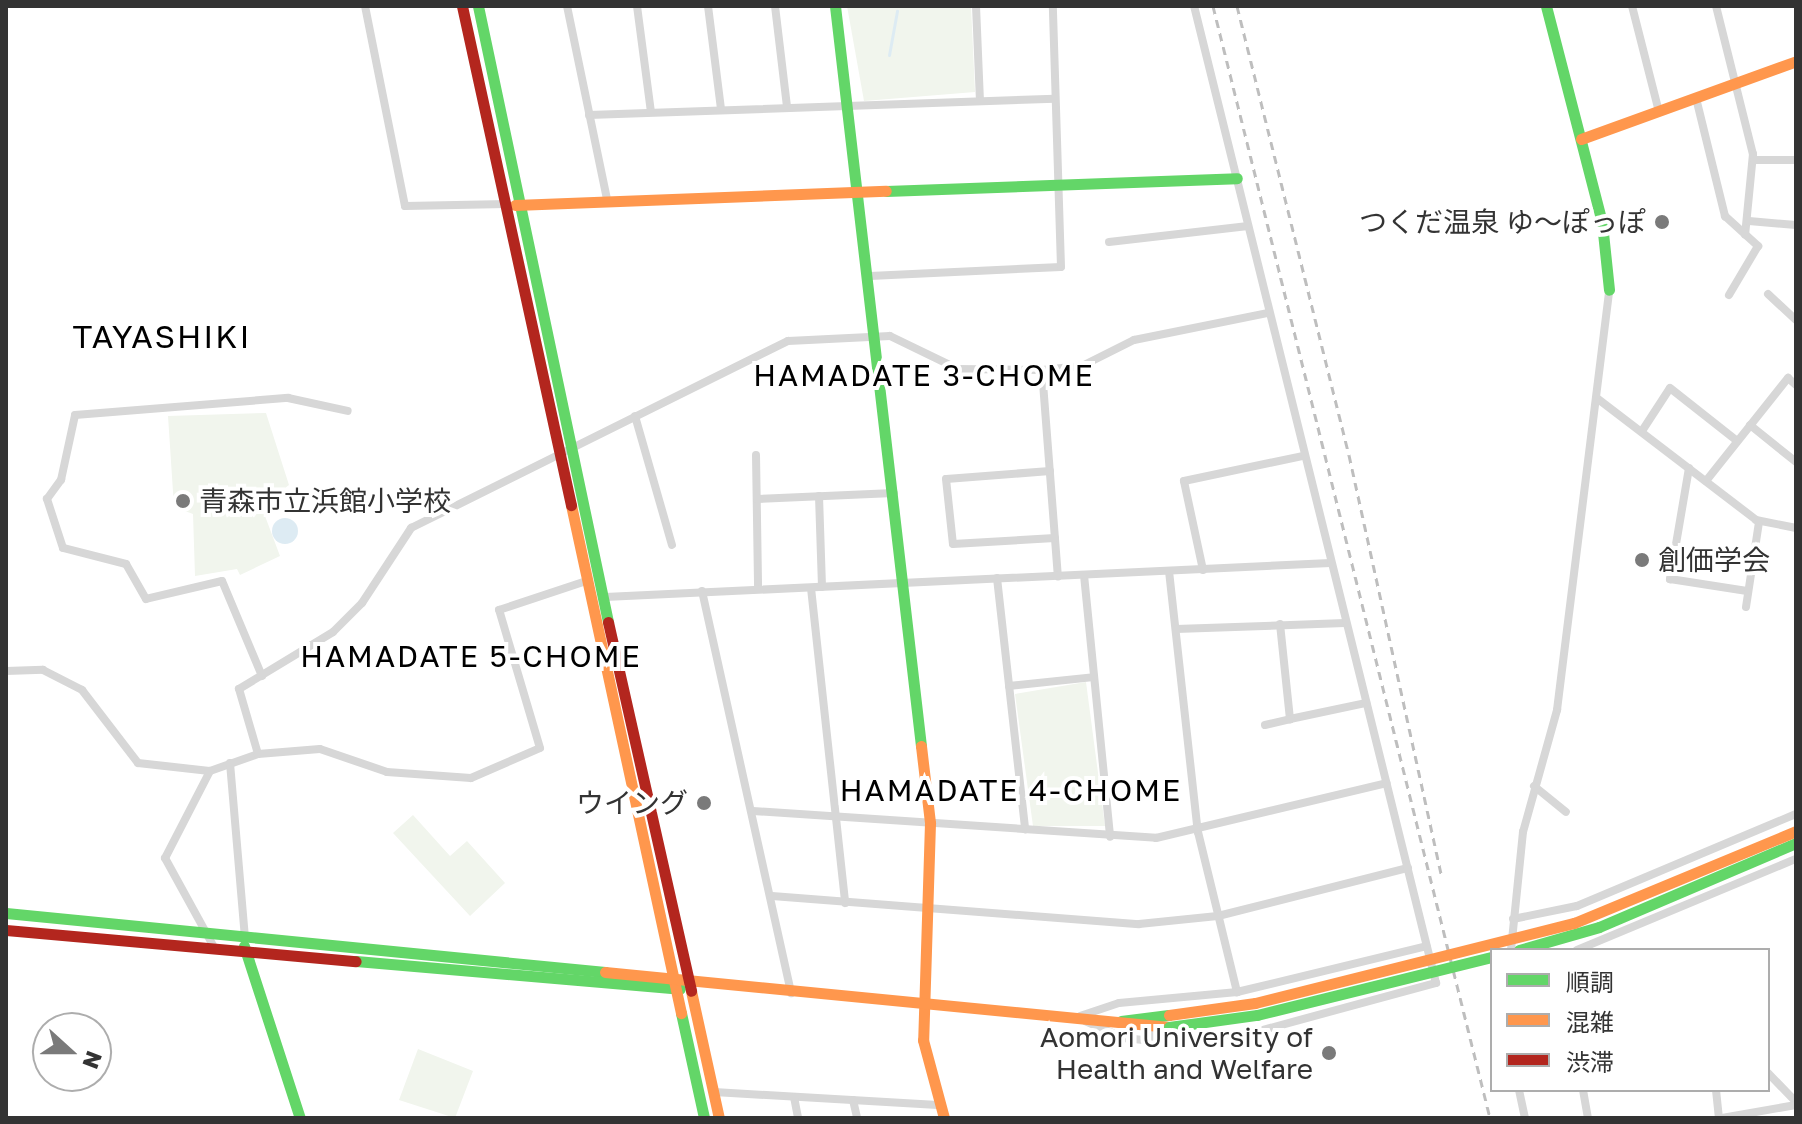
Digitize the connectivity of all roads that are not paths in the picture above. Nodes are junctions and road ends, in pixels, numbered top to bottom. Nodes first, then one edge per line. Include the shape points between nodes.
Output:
1 (365, 6) edge
2 (462, 6) edge
3 (478, 6) edge
4 (567, 6) edge
5 (637, 6) edge
6 (708, 6) edge
7 (775, 6) edge
8 (835, 6) edge
9 (976, 6) edge
10 (1053, 6) edge
11 (1194, 6) edge
12 (1546, 6) edge
13 (1632, 6) edge
14 (1716, 6) edge
15 (1796, 61) edge
16 (1735, 84) junction
17 (1696, 98) junction
18 (1055, 99) junction
19 (980, 101) junction
20 (848, 105) junction
21 (787, 107) junction
22 (721, 109) junction
23 (651, 112) junction
24 (1659, 112) junction
25 (589, 115) junction
26 (1581, 139) junction
27 (1754, 160) junction
28 (1796, 160) edge
29 (1237, 178) junction
30 (1059, 185) junction
31 (859, 192) junction
32 (607, 200) junction
33 (509, 204) junction
34 (1749, 221) junction
35 (1796, 225) edge
36 (1248, 226) junction
37 (1745, 235) junction
38 (1109, 242) dead end
39 (870, 276) junction
40 (1609, 290) joint
41 (1768, 294) dead end
42 (1729, 295) dead end
43 (1268, 313) junction
44 (1796, 320) edge
45 (877, 337) junction
46 (1042, 370) junction
47 (1796, 385) edge
48 (1598, 399) junction
49 (348, 411) dead end
50 (635, 416) junction
51 (1750, 425) junction
52 (1642, 431) junction
53 (1737, 441) junction
54 (571, 444) junction
55 (556, 452) junction
56 (756, 455) dead end
57 (1303, 456) junction
58 (1796, 462) edge
59 (1689, 468) junction
60 (1050, 471) junction
61 (1706, 481) junction
62 (894, 493) junction
63 (819, 496) junction
64 (757, 499) junction
65 (1759, 522) junction
66 (1796, 528) edge
67 (1055, 538) junction
68 (672, 545) dead end
69 (1330, 563) junction
70 (1203, 570) junction
71 (1169, 571) junction
72 (1084, 575) junction
73 (1058, 576) junction
74 (997, 578) junction
75 (586, 581) junction
76 (903, 582) junction
77 (822, 587) junction
78 (811, 588) junction
79 (758, 589) junction
80 (702, 591) junction
81 (1747, 591) junction
82 (605, 597) junction
83 (1746, 607) dead end
84 (1345, 623) junction
85 (1280, 624) junction
86 (1176, 629) junction
87 (6, 671) edge
88 (262, 676) junction
89 (1094, 677) junction
90 (1009, 686) junction
91 (1366, 703) junction
92 (1290, 719) junction
93 (1265, 725) dead end
94 (258, 754) junction
95 (230, 763) junction
96 (210, 771) junction
97 (1387, 783) junction
98 (1534, 786) junction
99 (753, 811) junction
100 (1566, 812) dead end
101 (1796, 814) edge
102 (835, 817) junction
103 (930, 823) junction
104 (1025, 829) junction
105 (1796, 831) edge
106 (1198, 832) junction
107 (1110, 837) junction
108 (1796, 843) edge
109 (1796, 859) edge
110 (1408, 868) junction
111 (772, 896) junction
112 (845, 903) junction
113 (932, 910) junction
114 (6, 913) edge
115 (1218, 916) junction
116 (1513, 919) junction
117 (6, 930) edge
118 (208, 934) junction
119 (1606, 940) junction
120 (244, 944) junction
121 (1427, 946) junction
122 (214, 947) junction
123 (1511, 948) edge
124 (1526, 948) edge
125 (1583, 948) edge
126 (1608, 948) edge
127 (1490, 957) edge
128 (674, 977) junction
129 (692, 984) junction
130 (677, 990) junction
131 (1237, 992) junction
132 (791, 994) junction
133 (922, 1004) junction
134 (1077, 1017) junction
135 (1121, 1021) junction
136 (1169, 1021) junction
137 (1151, 1027) junction
138 (1153, 1041) junction
139 (1770, 1075) edge
140 (714, 1092) junction
141 (1519, 1092) edge
142 (1583, 1092) edge
143 (1716, 1092) edge
144 (794, 1097) junction
145 (853, 1100) junction
146 (1796, 1103) edge
147 (938, 1105) junction
148 (1733, 1117) edge
149 (300, 1118) edge
150 (704, 1118) edge
151 (719, 1118) edge
152 (798, 1118) edge
153 (857, 1118) edge
154 (944, 1118) edge
155 (1525, 1118) edge
156 (1588, 1118) edge
157 (1720, 1118) edge

1 - 33 street via 405,206
2 - 33 street
3 - 33 street
4 - 25 street
5 - 23 street
6 - 22 street
7 - 21 street
8 - 20 street
9 - 19 street
10 - 18 street
11 - 29 street
12 - 26 street
13 - 24 street
14 - 16 street
15 - 16 street
16 - 17 street
16 - 27 street
17 - 24 street
17 - 37 street via 1725,216
18 - 19 street
18 - 30 street
19 - 20 street
20 - 21 street
20 - 31 street
21 - 22 street
22 - 23 street
23 - 25 street
24 - 26 street
25 - 32 street
26 - 40 street
27 - 28 street
27 - 34 street
29 - 30 street
29 - 36 street
30 - 31 street
30 - 39 street via 1061,267
31 - 32 street
31 - 39 street
32 - 33 street
33 - 54 street
33 - 55 street
34 - 35 street
34 - 37 street
36 - 38 street
36 - 43 street
37 - 42 street via 1758,248
39 - 45 street
40 - 48 street
41 - 44 street
43 - 46 street via 1134,340 1082,366
43 - 57 street
45 - 46 street via 903,339 958,369
45 - 50 street via 788,341
45 - 62 street
46 - 60 street
47 - 51 street via 1788,378
48 - 52 street
48 - 98 street via 1557,710
49 - 88 street via 288,398 75,415 61,480 47,499 63,548 126,564 146,599 222,581
50 - 54 street
50 - 68 street
51 - 53 street
51 - 58 street
52 - 53 street via 1670,388
52 - 59 street
53 - 61 street
54 - 55 street
54 - 82 street
55 - 75 street
55 - 88 street via 411,528 362,603 333,632
56 - 64 street
57 - 69 street
57 - 70 street via 1184,481
59 - 61 street
59 - 81 street via 1670,579
60 - 67 street
60 - 67 street via 946,479 953,544
61 - 65 street
62 - 63 street
62 - 76 street
63 - 64 street
63 - 77 street
64 - 79 street
65 - 66 street
65 - 81 street
67 - 73 street
69 - 70 street
69 - 84 street
70 - 71 street
71 - 72 street
71 - 86 street
72 - 73 street
72 - 89 street
73 - 74 street
74 - 76 street
74 - 90 street
75 - 94 street via 499,610 540,748 471,778 387,772 320,749
75 - 128 street
76 - 77 street
76 - 103 street
77 - 78 street
78 - 79 street
78 - 102 street
79 - 80 street
80 - 82 street
80 - 99 street
81 - 83 street
82 - 129 street
84 - 85 street
84 - 91 street
85 - 86 street
85 - 92 street
86 - 106 street
87 - 96 street via 43,670 82,690 138,763
88 - 94 street via 239,689
89 - 90 street
89 - 107 street
90 - 104 street
91 - 92 street
91 - 97 street
92 - 93 street
94 - 95 street
95 - 96 street
95 - 120 street
96 - 118 street via 165,858
97 - 106 street
97 - 110 street
98 - 100 street
98 - 116 street
99 - 102 street
99 - 111 street
101 - 116 street via 1577,906
102 - 103 street
102 - 112 street
103 - 104 street
103 - 113 street
104 - 107 street
105 - 136 street, bridge via 1574,923
106 - 107 street
106 - 115 street
108 - 124 street via 1599,927
109 - 119 street
110 - 115 street
110 - 121 street
111 - 112 street
111 - 132 street
112 - 113 street
113 - 115 street via 1139,924
113 - 133 street
114 - 118 street
115 - 131 street
116 - 123 street
117 - 122 street
118 - 120 street
118 - 122 street
119 - 125 street
119 - 126 street
120 - 122 street
120 - 128 street
120 - 130 street
120 - 149 street
121 - 131 street
121 - 138 street via 1436,983 1248,1034
127 - 136 street, bridge via 1245,1018
128 - 129 street
128 - 130 street
129 - 130 street
129 - 132 street
129 - 140 street
130 - 150 street
131 - 134 street via 1119,1003
132 - 133 street
133 - 134 street
133 - 147 street
134 - 135 street
134 - 138 street via 1124,1038
135 - 136 street
135 - 137 street
136 - 137 street
137 - 138 street
139 - 146 street
140 - 144 street
140 - 151 street
141 - 155 street
142 - 156 street
143 - 157 street
144 - 145 street
144 - 152 street
145 - 147 street
145 - 153 street
146 - 148 street
147 - 154 street
148 - 157 street

